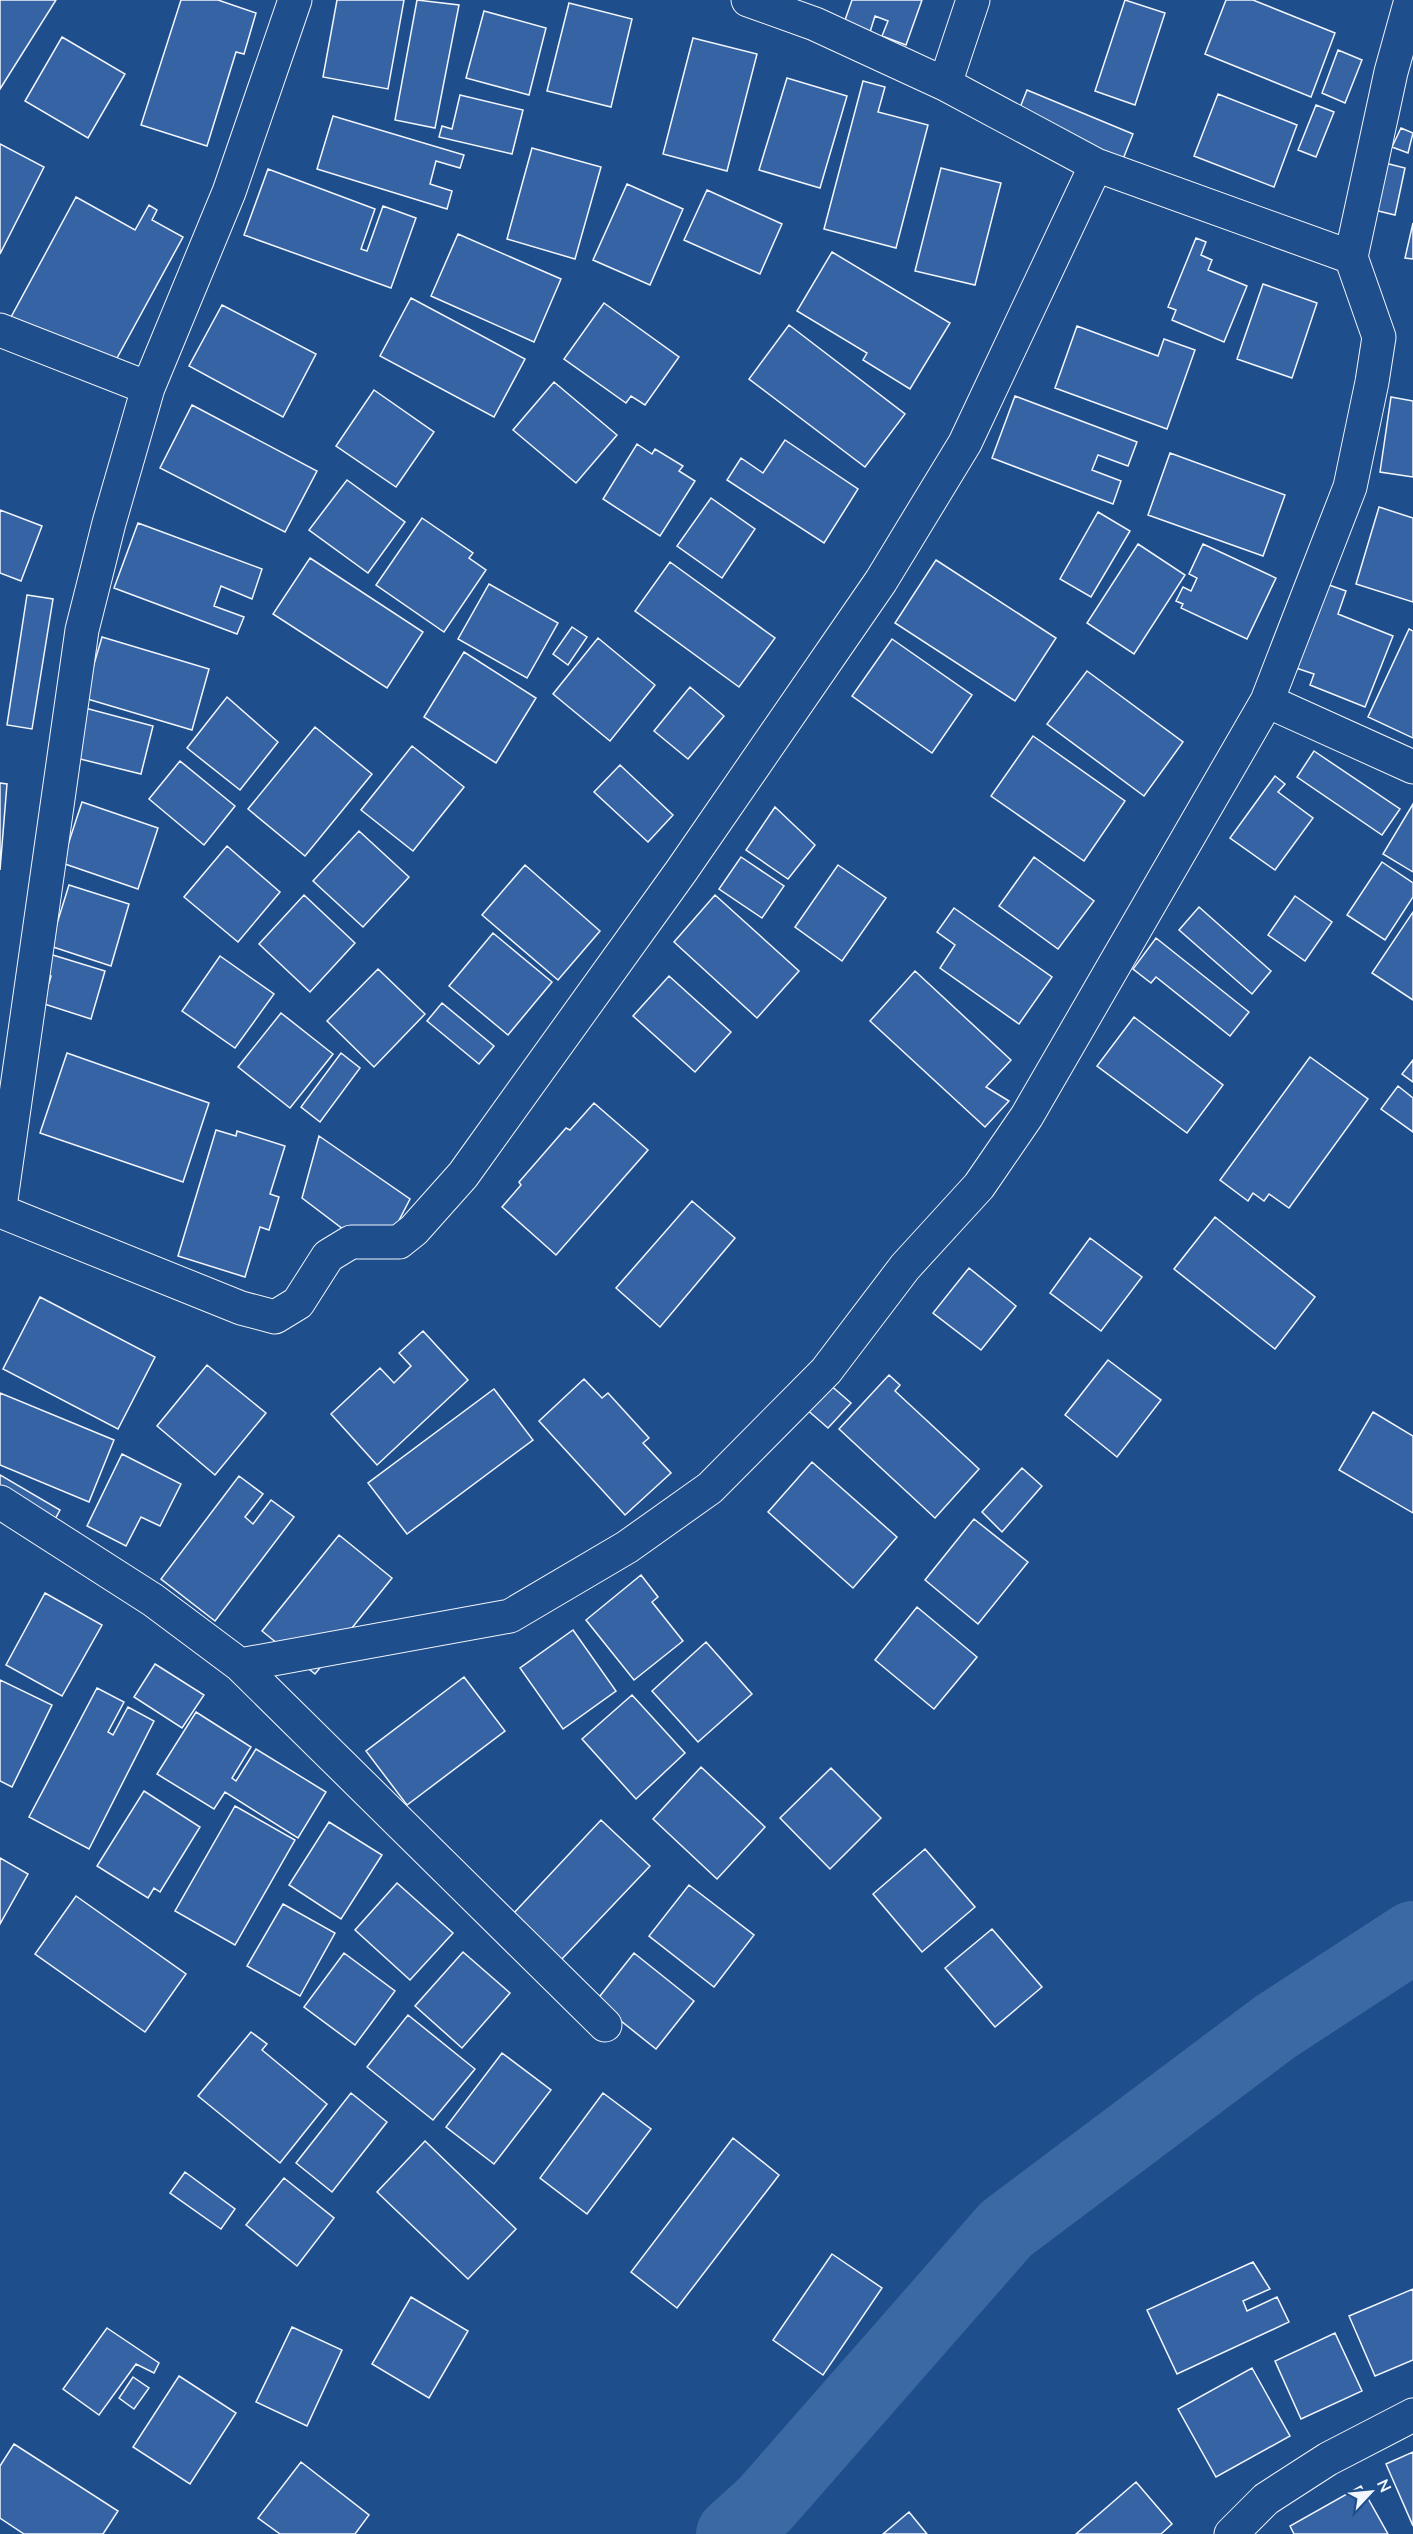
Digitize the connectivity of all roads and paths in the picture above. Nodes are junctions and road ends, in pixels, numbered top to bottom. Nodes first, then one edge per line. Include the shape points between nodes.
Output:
1 (295, 0) edge
2 (748, 0) edge
3 (973, 0) edge
4 (1411, 0) edge
5 (945, 84) junction
6 (1096, 165) junction
7 (1351, 257) junction
8 (0, 330) edge
9 (148, 388) junction
10 (1267, 701) junction
11 (1413, 767) edge
12 (0, 1209) edge
13 (0, 1502) edge
14 (240, 1665) junction
15 (605, 2025) dead end
16 (1413, 2415) edge
17 (1231, 2534) edge

1 - 9 street via 229,192
2 - 5 street via 815,24
3 - 5 street
4 - 7 street via 1391,72
5 - 6 street
6 - 7 street
6 - 12 street via 965,443 881,581 675,880 463,1174 414,1230 399,1242 351,1242 328,1257 298,1303 275,1317 241,1308
7 - 10 street via 1379,337 1372,382 1350,487
8 - 9 street
9 - 12 street via 82,630
10 - 11 street
10 - 14 street via 1027,1116 979,1186 905,1267 826,1371 710,1488 627,1547 510,1616
13 - 14 street via 153,1600
14 - 15 street
16 - 17 street via 1328,2459 1275,2493

